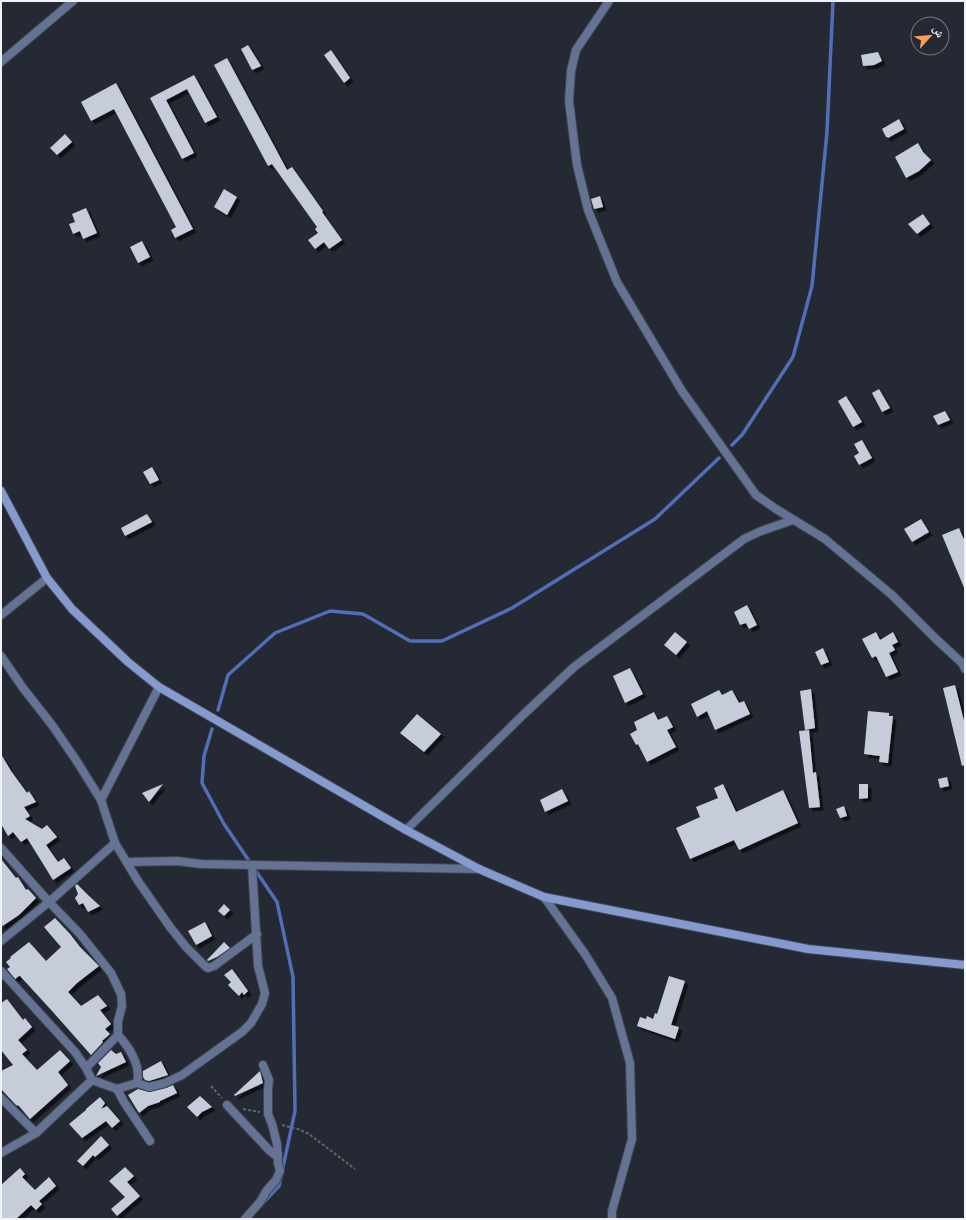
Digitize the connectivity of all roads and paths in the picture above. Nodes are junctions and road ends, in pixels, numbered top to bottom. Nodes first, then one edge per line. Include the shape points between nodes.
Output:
1 (73, 1) edge
2 (609, 1) edge
3 (1, 62) edge
4 (1, 493) edge
5 (793, 520) junction
6 (47, 578) junction
7 (1, 615) edge
8 (1, 656) edge
9 (965, 669) edge
10 (159, 687) junction
11 (101, 800) junction
12 (406, 830) junction
13 (115, 843) junction
14 (1, 848) edge
15 (128, 862) junction
16 (252, 865) junction
17 (479, 870) junction
18 (544, 898) junction
19 (49, 902) junction
20 (257, 934) junction
21 (1, 941) edge
22 (965, 965) edge
23 (1, 971) edge
24 (118, 1035) junction
25 (264, 1065) dead end
26 (86, 1068) junction
27 (92, 1080) junction
28 (137, 1083) junction
29 (211, 1086) dead end
30 (118, 1089) junction
31 (1, 1098) edge
32 (227, 1105) junction
33 (268, 1114) junction
34 (36, 1133) junction
35 (150, 1141) dead end
36 (1, 1153) edge
37 (278, 1154) junction
38 (355, 1169) dead end
39 (245, 1219) edge
40 (612, 1219) edge

1 - 3 street
2 - 5 street via 576,50 571,71 569,101 578,165 588,210 617,282 682,390 756,495
4 - 6 street
5 - 9 street via 825,538 892,595 962,663
5 - 12 street via 744,539 574,666
6 - 7 street
6 - 10 street via 78,614 128,662
8 - 11 street via 22,688 52,725
10 - 11 street
10 - 12 street
11 - 13 street
12 - 17 street
13 - 15 street
13 - 19 street
14 - 19 street
15 - 16 street
15 - 20 street via 170,927 206,967 214,966
16 - 17 street
16 - 20 street
17 - 18 street
18 - 22 street via 808,950
18 - 40 street via 585,954 612,998 630,1063 632,1139
19 - 21 street
19 - 24 street via 80,934 111,973 121,994
20 - 28 street via 258,966 264,998 247,1028 182,1075 149,1087
23 - 26 street via 75,1052
24 - 26 street
24 - 28 street via 126,1043 133,1057 137,1068
25 - 33 street via 269,1080
26 - 27 street
27 - 30 street
27 - 34 street
28 - 30 street
29 - 32 path
30 - 35 street
31 - 34 street
32 - 33 path
32 - 37 street via 269,1150 275,1155
33 - 37 street
33 - 38 path via 283,1126 309,1134
34 - 36 street
37 - 39 street via 280,1171 276,1180

